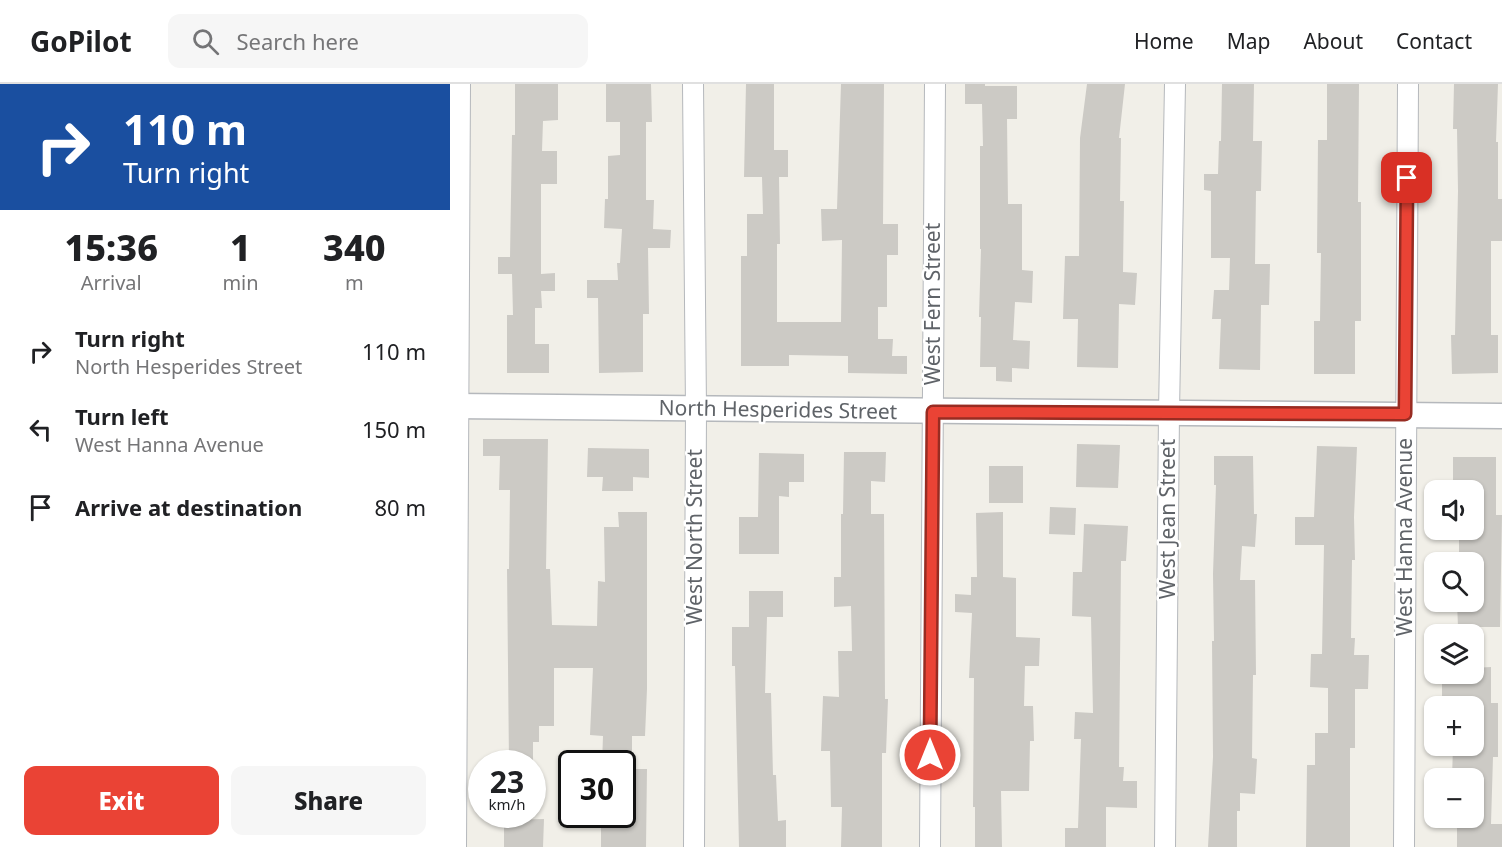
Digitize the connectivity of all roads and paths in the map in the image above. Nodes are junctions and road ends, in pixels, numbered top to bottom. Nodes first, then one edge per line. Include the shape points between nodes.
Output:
1 (460, 84) edge
2 (693, 84) edge
3 (935, 84) edge
4 (1175, 84) edge
5 (1408, 84) edge
6 (454, 406) edge
7 (696, 409) junction
8 (933, 412) junction
9 (1169, 412) junction
10 (1405, 414) junction
11 (1502, 416) edge
12 (456, 847) edge
13 (694, 847) edge
14 (930, 847) edge
15 (1165, 847) edge
16 (1404, 847) edge

1 - 6 street
2 - 7 street, West North Street
3 - 8 street, West Fern Street
4 - 9 street, West Jean Street
5 - 10 street, West Hanna Avenue
6 - 7 street, North Hesperides Street
6 - 12 street
7 - 8 street, North Hesperides Street
7 - 13 street, West North Street
8 - 9 street, North Hesperides Street
8 - 14 street, West Fern Street
9 - 10 street, North Hesperides Street
9 - 15 street, West Jean Street
10 - 11 street, North Hesperides Street
10 - 16 street, West Hanna Avenue

